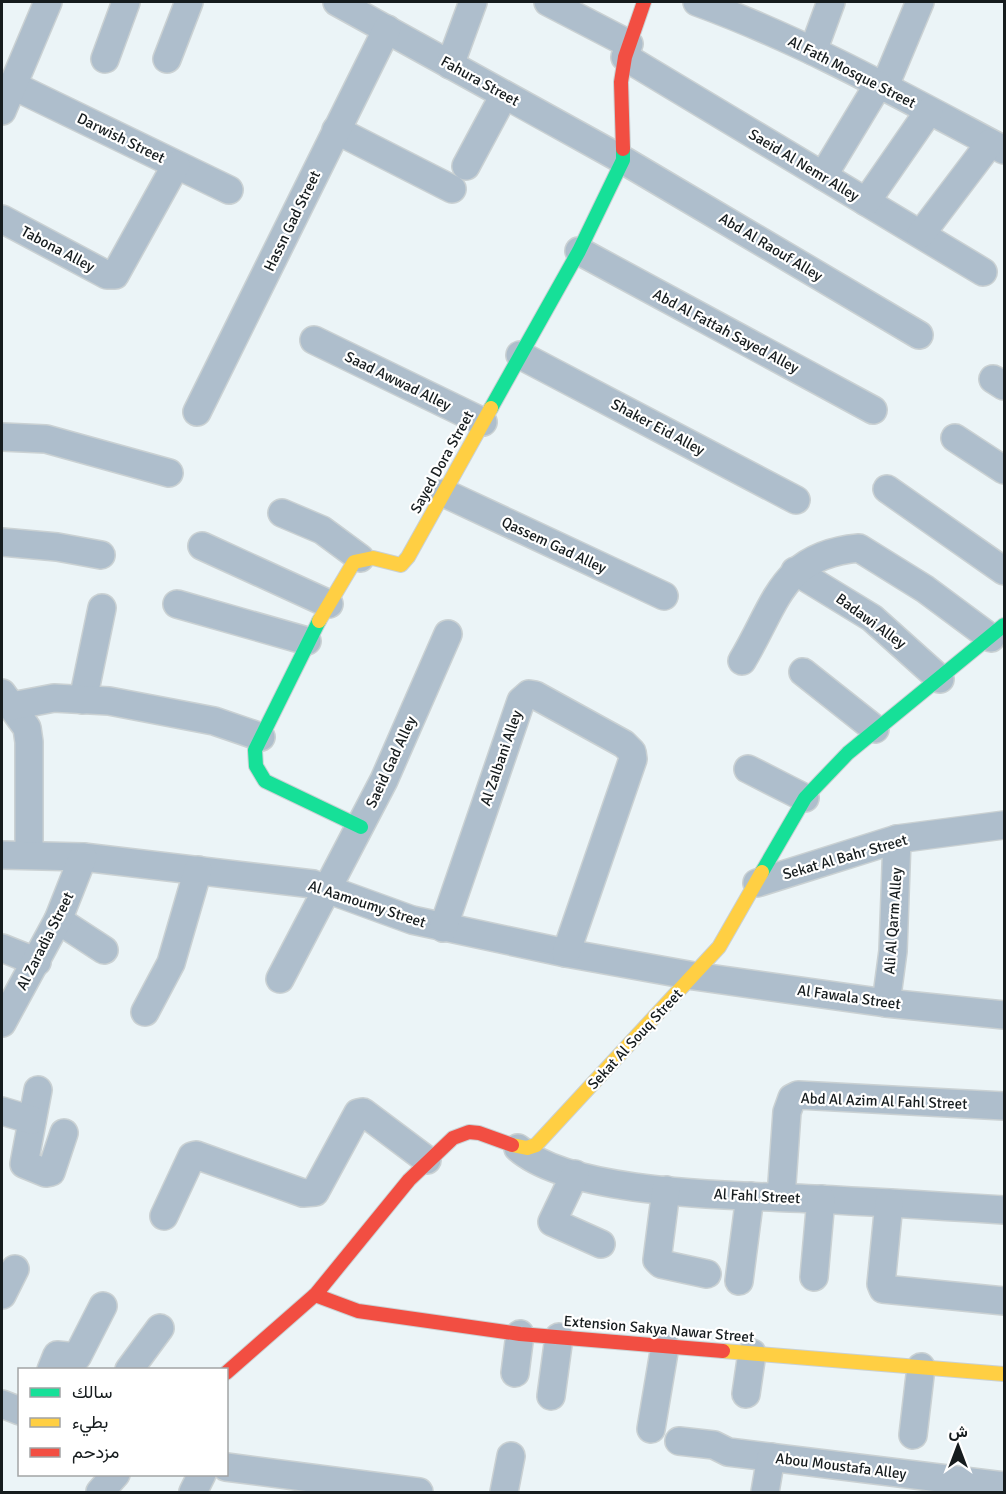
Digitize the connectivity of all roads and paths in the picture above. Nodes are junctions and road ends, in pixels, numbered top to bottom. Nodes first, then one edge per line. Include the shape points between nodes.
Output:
1 (48, 2) edge
2 (126, 2) edge
3 (189, 2) edge
4 (473, 2) edge
5 (548, 2) edge
6 (644, 2) edge
7 (831, 2) edge
8 (920, 2) edge
9 (710, 4) edge
10 (353, 5) edge
11 (387, 29) junction
12 (627, 50) junction
13 (813, 51) junction
14 (105, 59) dead end
15 (167, 59) dead end
16 (450, 65) junction
17 (12, 85) junction
18 (881, 86) junction
19 (504, 95) junction
20 (2, 111) edge
21 (929, 111) junction
22 (336, 130) junction
23 (997, 146) edge
24 (623, 160) junction
25 (176, 165) junction
26 (823, 176) junction
27 (229, 190) dead end
28 (866, 202) junction
29 (2, 219) edge
30 (921, 234) junction
31 (579, 251) junction
32 (983, 272) dead end
33 (919, 335) dead end
34 (314, 340) dead end
35 (520, 355) junction
36 (873, 410) dead end
37 (197, 412) dead end
38 (483, 422) junction
39 (2, 437) edge
40 (955, 438) dead end
41 (1005, 470) edge
42 (169, 474) dead end
43 (887, 489) dead end
44 (444, 493) junction
45 (796, 500) dead end
46 (282, 513) dead end
47 (2, 542) edge
48 (202, 546) dead end
49 (101, 555) dead end
50 (360, 558) junction
51 (795, 570) junction
52 (1005, 571) edge
53 (664, 596) dead end
54 (177, 604) dead end
55 (329, 604) junction
56 (102, 608) dead end
57 (998, 632) edge
58 (448, 634) dead end
59 (307, 641) junction
60 (742, 661) dead end
61 (803, 672) dead end
62 (940, 679) junction
63 (7, 699) edge
64 (83, 700) junction
65 (875, 729) junction
66 (261, 737) junction
67 (748, 769) dead end
68 (806, 798) junction
69 (1005, 825) edge
70 (361, 827) junction
71 (897, 839) junction
72 (29, 854) junction
73 (2, 855) edge
74 (83, 857) junction
75 (198, 870) junction
76 (757, 883) junction
77 (330, 889) junction
78 (58, 920) junction
79 (442, 928) junction
80 (2, 948) edge
81 (104, 950) dead end
82 (566, 953) junction
83 (37, 962) junction
84 (694, 976) junction
85 (280, 978) dead end
86 (886, 1003) junction
87 (145, 1012) dead end
88 (1005, 1015) edge
89 (2, 1023) edge
90 (38, 1090) dead end
91 (1005, 1106) edge
92 (2, 1110) edge
93 (32, 1120) junction
94 (64, 1133) dead end
95 (518, 1148) junction
96 (427, 1160) junction
97 (574, 1174) junction
98 (666, 1190) junction
99 (750, 1196) junction
100 (781, 1197) junction
101 (820, 1199) junction
102 (889, 1203) junction
103 (1005, 1210) edge
104 (164, 1216) dead end
105 (601, 1244) dead end
106 (15, 1269) dead end
107 (706, 1274) dead end
108 (814, 1277) dead end
109 (739, 1281) dead end
110 (2, 1295) edge
111 (315, 1295) junction
112 (1005, 1301) edge
113 (103, 1306) dead end
114 (160, 1328) dead end
115 (520, 1334) junction
116 (559, 1337) junction
117 (665, 1346) junction
118 (752, 1353) junction
119 (921, 1367) junction
120 (52, 1368) edge
121 (130, 1368) edge
122 (228, 1371) edge
123 (515, 1373) dead end
124 (1005, 1374) edge
125 (746, 1394) dead end
126 (551, 1396) dead end
127 (2, 1404) edge
128 (18, 1410) edge
129 (651, 1429) dead end
130 (913, 1435) dead end
131 (679, 1441) dead end
132 (511, 1456) dead end
133 (771, 1457) junction
134 (228, 1467) edge
135 (114, 1476) edge
136 (201, 1476) edge
137 (295, 1484) edge
138 (1005, 1486) edge
139 (100, 1492) edge
140 (193, 1492) edge
141 (420, 1492) edge
142 (504, 1492) edge
143 (765, 1492) edge

1 - 17 street
2 - 14 street
3 - 15 street
4 - 16 street
5 - 12 street, Saeid Al Nemr Alley
6 - 12 street, Sayed Dora Street
7 - 13 street
8 - 18 street
9 - 13 street, Al Fath Mosque Street
10 - 11 street, Fahura Street
11 - 16 street, Fahura Street
11 - 22 street, Hassn Gad Street
12 - 24 street, Sayed Dora Street via 621,82
12 - 26 street, Saeid Al Nemr Alley
13 - 18 street, Al Fath Mosque Street
16 - 19 street, Fahura Street
17 - 20 street
17 - 25 street, Darwish Street
18 - 21 street, Al Fath Mosque Street
18 - 26 street
19 - 22 street via 459,178
19 - 24 street, Fahura Street
21 - 23 street, Al Fath Mosque Street
21 - 28 street
22 - 37 street, Hassn Gad Street
23 - 30 street
24 - 31 street, Sayed Dora Street
24 - 33 street, Abd Al Raouf Alley
25 - 27 street, Darwish Street
25 - 29 street, Tabona Alley via 115,275 107,275
26 - 28 street, Saeid Al Nemr Alley
28 - 30 street, Saeid Al Nemr Alley
30 - 32 street, Saeid Al Nemr Alley
31 - 35 street, Sayed Dora Street
31 - 36 street, Abd Al Fattah Sayed Alley
34 - 38 street, Saad Awwad Alley
35 - 38 street, Sayed Dora Street
35 - 45 street, Shaker Eid Alley
38 - 44 street, Sayed Dora Street
39 - 42 street via 46,439
40 - 41 street
43 - 52 street
44 - 50 street, Sayed Dora Street via 401,566
44 - 53 street, Qassem Gad Alley
46 - 50 street via 322,530
47 - 49 street
48 - 55 street
50 - 55 street
51 - 57 street via 825,553 859,548
51 - 60 street
51 - 62 street, Badawi Alley via 886,629
54 - 59 street
55 - 59 street
56 - 64 street
57 - 62 street, Sekat Al Souq Street
58 - 70 street, Saeid Gad Alley
59 - 66 street
61 - 65 street
62 - 65 street, Sekat Al Souq Street
63 - 64 street
63 - 72 street via 27,728 29,742
64 - 66 street via 109,701 214,721
65 - 68 street, Sekat Al Souq Street
66 - 70 street via 255,750 256,766 265,781
67 - 68 street
68 - 76 street, Sekat Al Souq Street
69 - 71 street, Sekat Al Bahr Street
70 - 77 street, Saeid Gad Alley
71 - 76 street, Sekat Al Bahr Street
71 - 86 street, Ali Al Qarm Alley
72 - 73 street, Al Aamoumy Street
72 - 74 street, Al Aamoumy Street
74 - 75 street, Al Aamoumy Street
74 - 78 street, Al Zaradia Street
75 - 77 street, Al Aamoumy Street
75 - 87 street via 171,963
76 - 84 street, Sekat Al Souq Street via 728,934
77 - 79 street, Al Aamoumy Street
77 - 85 street, Saeid Gad Alley
78 - 81 street
78 - 83 street, Al Zaradia Street
79 - 82 street, Al Aamoumy Street
79 - 82 street, Al Zalbani Alley via 524,696 535,695 632,752 632,765
80 - 83 street
82 - 84 street, Al Aamoumy Street
83 - 89 street, Al Zaradia Street
84 - 86 street, Al Fawala Street
84 - 95 street, Sekat Al Souq Street via 536,1145
86 - 88 street, Al Fawala Street
90 - 93 street
91 - 100 street, Abd Al Azim Al Fahl Street via 798,1095 792,1098 787,1112
92 - 93 street
93 - 94 street via 23,1161 46,1173 52,1170
95 - 96 street via 480,1132 458,1134
95 - 97 street, Al Fahl Street via 530,1159
96 - 104 street via 363,1112 358,1113 315,1192 303,1193 196,1155 192,1156
96 - 111 street
97 - 98 street, Al Fahl Street
97 - 105 street via 552,1222
98 - 99 street, Al Fahl Street
98 - 107 street via 657,1260
99 - 100 street, Al Fahl Street
99 - 109 street
100 - 101 street, Al Fahl Street
101 - 102 street, Al Fahl Street
101 - 108 street
102 - 103 street, Al Fahl Street
102 - 112 street via 883,1289
106 - 110 street
111 - 115 street, Extension Sakya Nawar Street via 358,1311
111 - 122 street
113 - 120 street via 77,1357 57,1355
114 - 121 street
115 - 116 street, Extension Sakya Nawar Street
115 - 123 street
116 - 117 street, Extension Sakya Nawar Street
116 - 126 street
117 - 118 street, Extension Sakya Nawar Street
117 - 129 street
118 - 119 street, Extension Sakya Nawar Street
118 - 125 street
119 - 124 street, Extension Sakya Nawar Street
119 - 130 street
127 - 128 street
131 - 133 street, Abou Moustafa Alley
132 - 142 street
133 - 138 street, Abou Moustafa Alley
133 - 143 street
134 - 137 street
135 - 139 street
136 - 140 street
137 - 141 street

